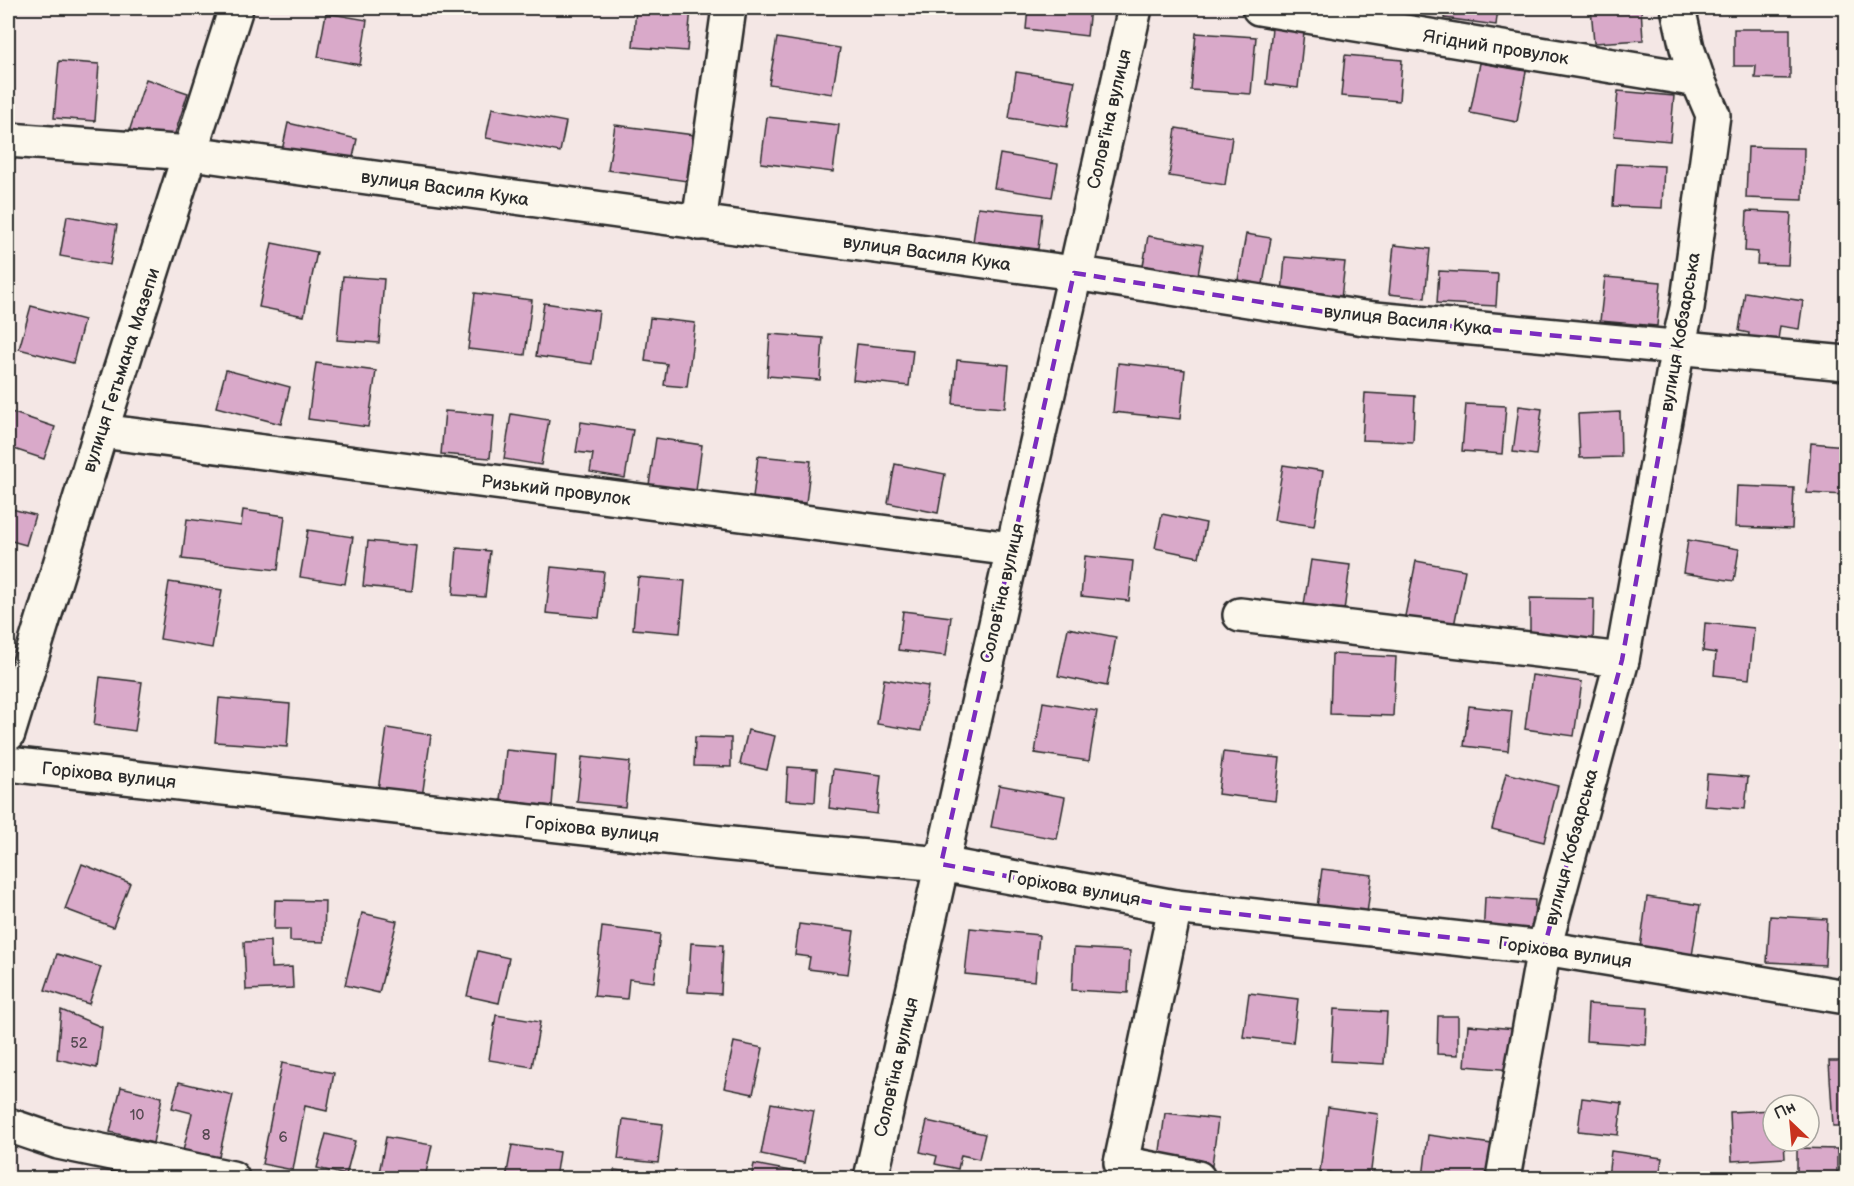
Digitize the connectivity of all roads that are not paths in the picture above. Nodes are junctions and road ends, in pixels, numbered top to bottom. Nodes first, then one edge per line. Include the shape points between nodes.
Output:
1 (236, 8) edge
2 (729, 8) edge
3 (1135, 8) edge
4 (1259, 8) edge
5 (1678, 8) edge
6 (1698, 80) junction
7 (8, 140) edge
8 (191, 153) junction
9 (699, 223) junction
10 (1074, 273) junction
11 (1678, 347) junction
12 (1846, 363) edge
13 (101, 431) junction
14 (1012, 549) junction
15 (1240, 615) dead end
16 (1622, 660) junction
17 (8, 734) edge
18 (8, 764) edge
19 (941, 864) junction
20 (1175, 907) junction
21 (1544, 948) junction
22 (1846, 997) edge
23 (8, 1125) edge
24 (232, 1179) edge
25 (871, 1179) edge
26 (1198, 1179) edge
27 (1503, 1179) edge

1 - 8 street, вулиця Гетьмана Мазепи
2 - 9 street
3 - 10 street, Солов'їна вулиця
4 - 6 street, Ягідний провулок
5 - 6 street, вулиця Кобзарська
6 - 11 street, вулиця Кобзарська via 1713,115 1687,308
7 - 8 street, вулиця Василя Кука
8 - 9 street, вулиця Василя Кука
8 - 13 street, вулиця Гетьмана Мазепи
9 - 10 street, вулиця Василя Кука
10 - 11 street, вулиця Василя Кука via 1364,318
10 - 14 street, Солов'їна вулиця
11 - 12 street, вулиця Василя Кука
11 - 16 street, вулиця Кобзарська
13 - 14 street, Ризький провулок
13 - 17 street, вулиця Гетьмана Мазепи
14 - 19 street, Солов'їна вулиця
15 - 16 street
16 - 21 street, вулиця Кобзарська
18 - 19 street, Горіхова вулиця
19 - 20 street, Горіхова вулиця
19 - 25 street, Солов'їна вулиця
20 - 21 street, Горіхова вулиця
20 - 26 street via 1121,1163
21 - 22 street, Горіхова вулиця
21 - 27 street, вулиця Кобзарська
23 - 24 street via 58,1142

